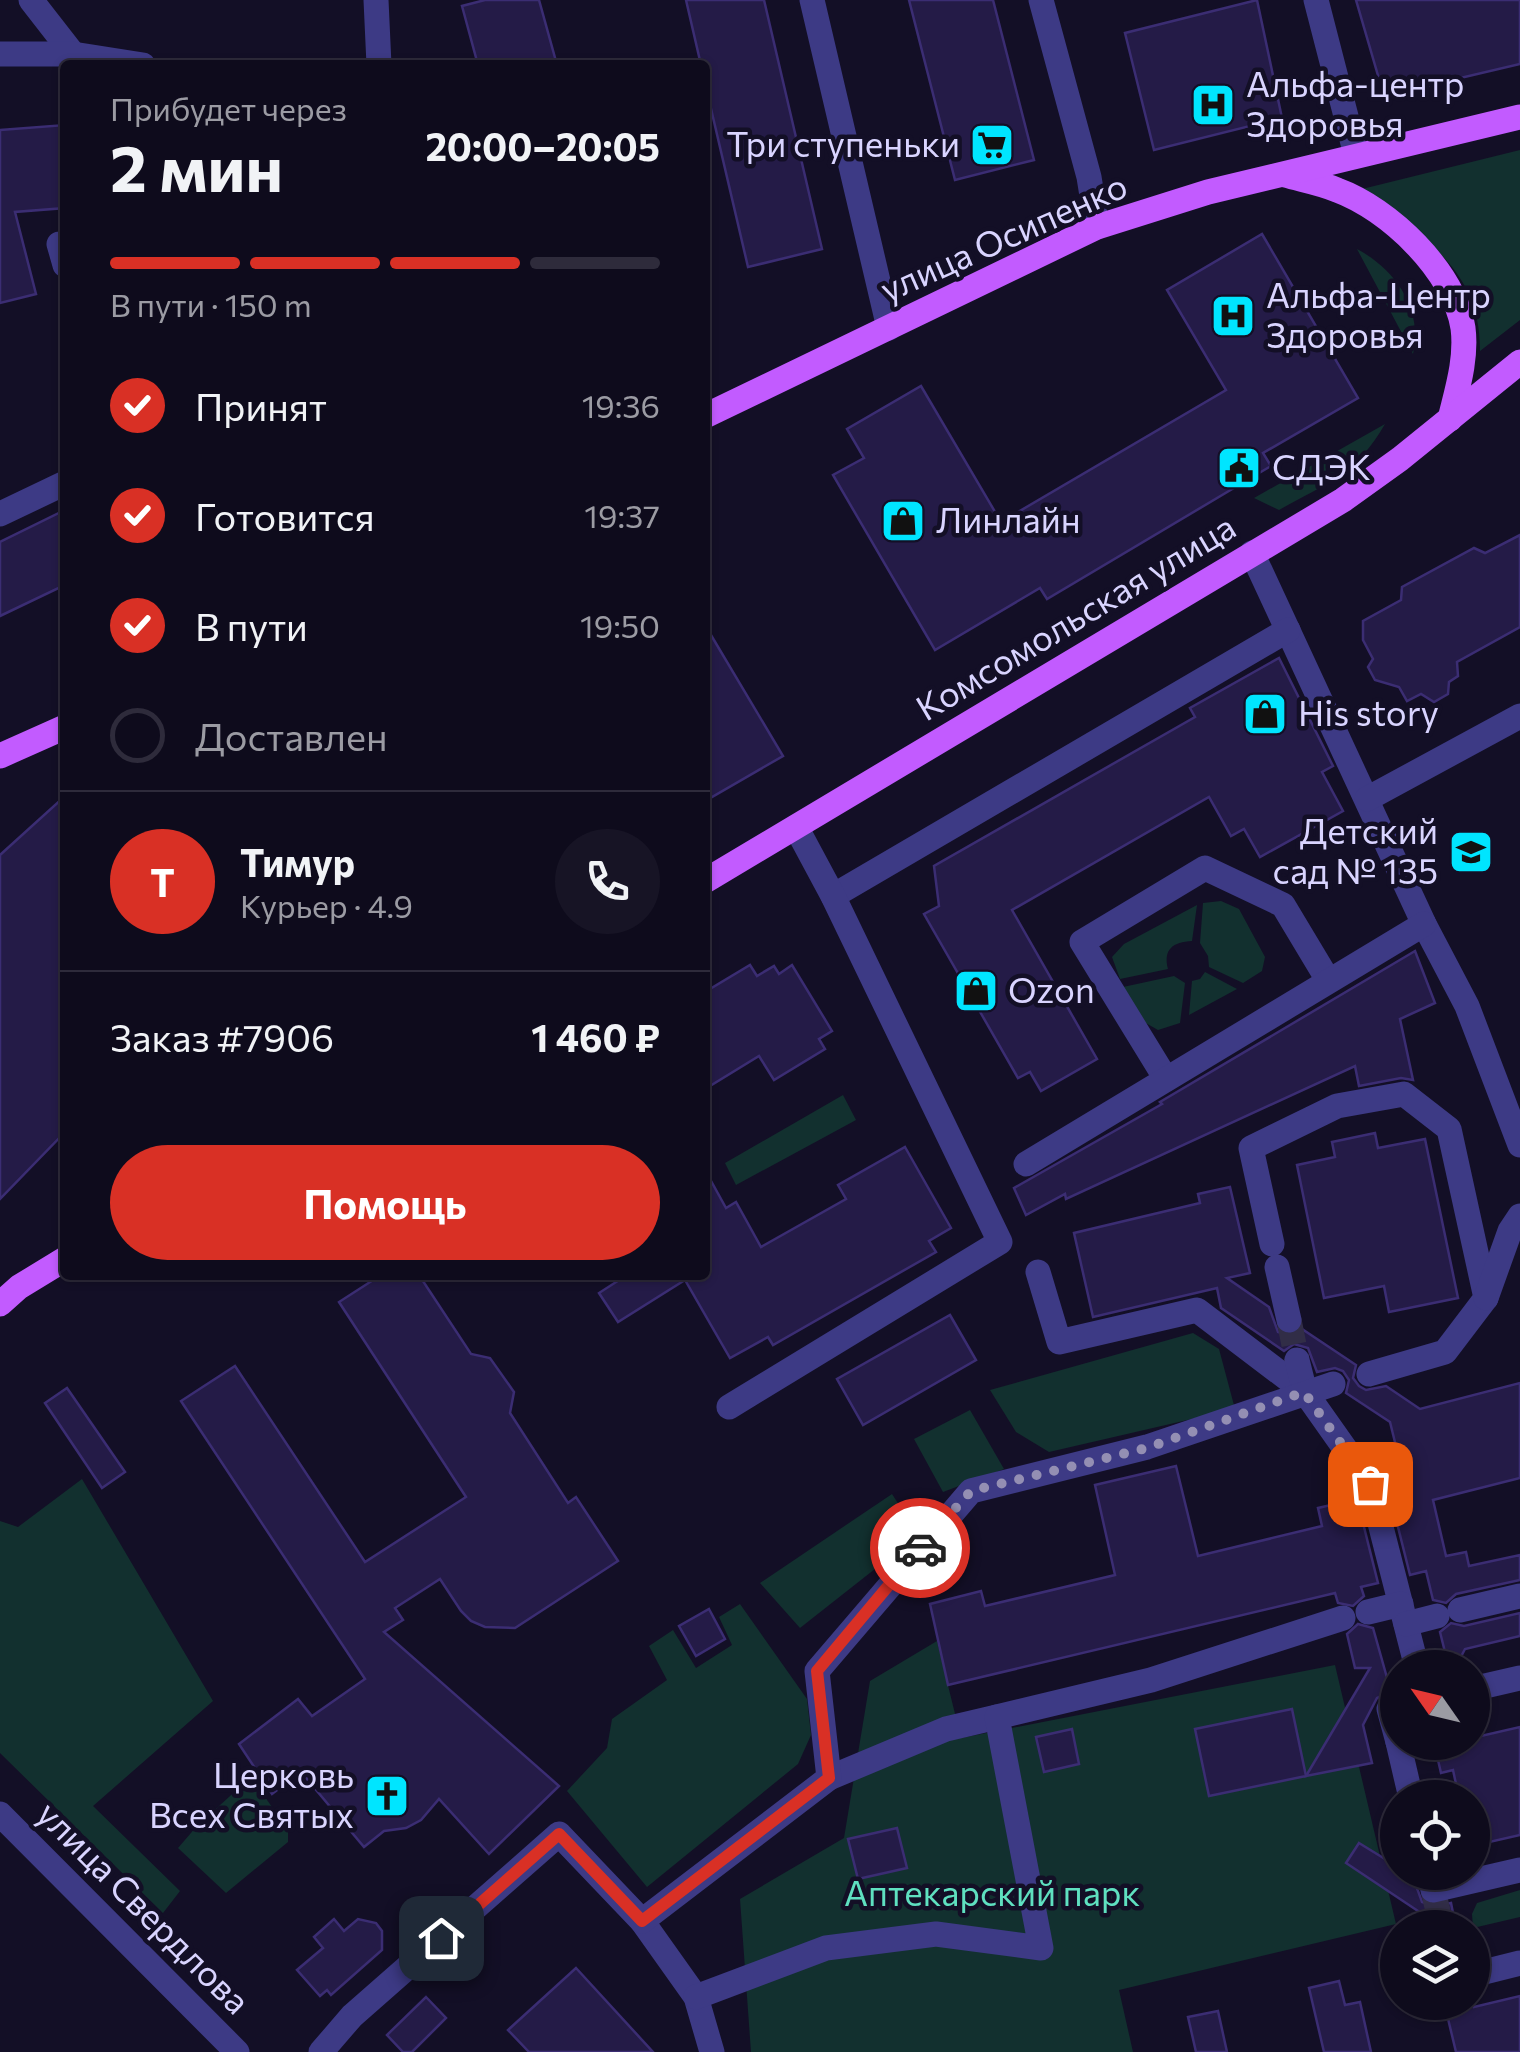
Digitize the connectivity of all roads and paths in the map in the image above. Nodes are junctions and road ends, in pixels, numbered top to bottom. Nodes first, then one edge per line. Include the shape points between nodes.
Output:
1 (31, 0) edge
2 (376, 0) edge
3 (812, 0) edge
4 (1041, 0) edge
5 (1316, 0) edge
6 (0, 54) edge
7 (73, 54) junction
8 (111, 60) edge
9 (379, 60) edge
10 (1520, 117) edge
11 (1356, 156) junction
12 (1282, 174) junction
13 (1097, 227) junction
14 (889, 328) junction
15 (1520, 362) edge
16 (710, 414) edge
17 (1450, 419) junction
18 (60, 485) edge
19 (0, 514) edge
20 (1252, 553) junction
21 (1288, 630) junction
22 (1520, 716) edge
23 (60, 729) edge
24 (0, 756) edge
25 (1366, 800) junction
26 (796, 827) junction
27 (710, 878) edge
28 (833, 896) junction
29 (1424, 924) junction
30 (1328, 980) junction
31 (1166, 1079) junction
32 (1520, 1145) edge
33 (1026, 1164) dead end
34 (1520, 1216) edge
35 (60, 1262) edge
36 (1038, 1272) dead end
37 (1486, 1298) junction
38 (0, 1304) edge
39 (1289, 1320) tunnel mouth
40 (1297, 1360) tunnel mouth
41 (1368, 1374) dead end
42 (1334, 1384) dead end
43 (1304, 1392) junction
44 (729, 1407) dead end
45 (1520, 1596) edge
46 (1368, 1612) dead end
47 (1403, 1614) junction
48 (1342, 1618) dead end
49 (1412, 1650) edge
50 (1520, 1678) edge
51 (1490, 1685) edge
52 (997, 1717) junction
53 (829, 1778) junction
54 (0, 1814) edge
55 (1520, 1870) edge
56 (1490, 1877) edge
57 (642, 1921) junction
58 (1520, 1963) edge
59 (1490, 1970) edge
60 (696, 1998) junction
61 (238, 2052) edge
62 (321, 2052) edge
63 (712, 2052) edge

1 - 7 street
2 - 9 street
3 - 14 street
4 - 13 street
5 - 11 street
6 - 7 street
7 - 8 street
10 - 11 main road, улица Осипенко
11 - 12 main road, улица Осипенко
12 - 13 main road, улица Осипенко
12 - 17 main road via 1340,190 1398,228 1430,260 1463,327 1463,364
13 - 14 main road, улица Осипенко
14 - 16 main road, улица Осипенко
15 - 17 main road, Комсомольская улица
17 - 20 main road, Комсомольская улица via 1343,500
18 - 19 street
20 - 21 street
20 - 26 main road, Комсомольская улица
21 - 25 street
21 - 28 street
22 - 25 street
23 - 24 main road
25 - 29 street
26 - 27 main road, Комсомольская улица
26 - 28 street
28 - 44 street via 1000,1242
29 - 30 street
29 - 32 street via 1467,1006
30 - 31 street
30 - 31 street via 1282,905 1205,868 1082,942
31 - 33 street
34 - 37 street
35 - 38 main road
36 - 43 street via 1059,1342 1197,1310
37 - 39 street via 1449,1129 1404,1094 1337,1106 1251,1148
37 - 41 street via 1445,1352
40 - 43 street
42 - 43 street
43 - 47 street via 1370,1484
43 - 53 street via 1147,1448 971,1491 817,1671
45 - 47 street via 1448,1613
46 - 47 street
47 - 49 street
48 - 52 street via 1151,1680
50 - 51 street
52 - 53 street via 946,1729
52 - 60 street via 1041,1948 936,1934 826,1948
53 - 57 street
54 - 61 street, улица Свердлова
55 - 56 street
57 - 60 street
57 - 62 street via 559,1834 352,2016
58 - 59 street
60 - 63 street

